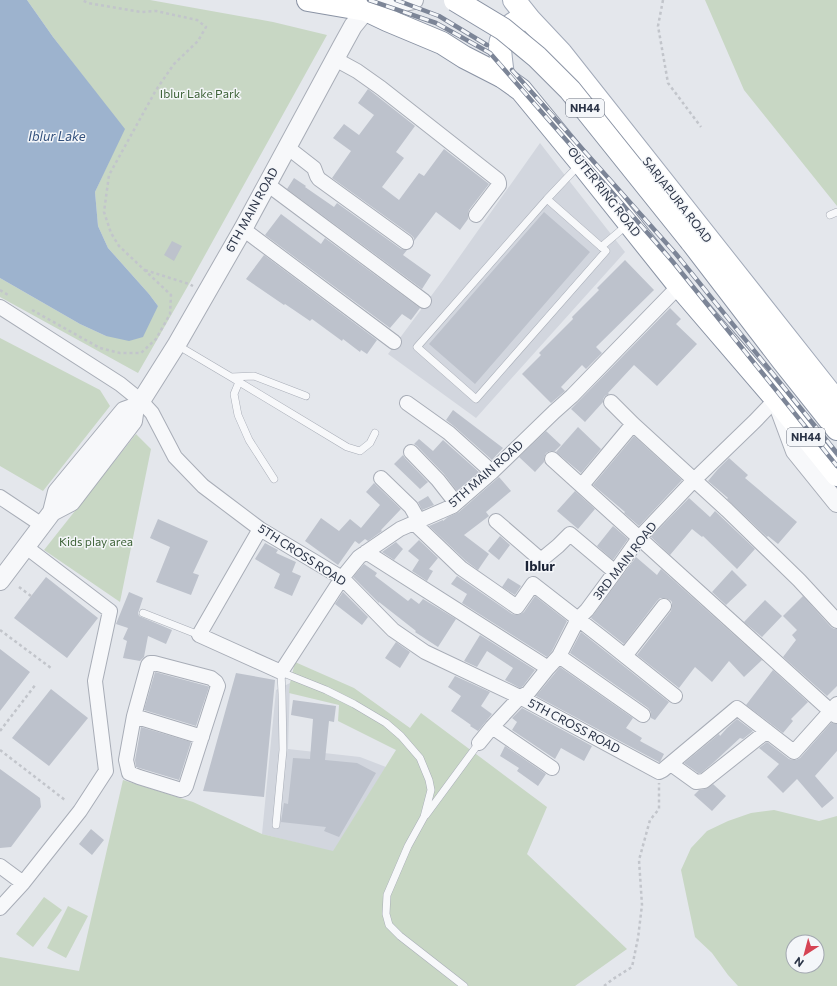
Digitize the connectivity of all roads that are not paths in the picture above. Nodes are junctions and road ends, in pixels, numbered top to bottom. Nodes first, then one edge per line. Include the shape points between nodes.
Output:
1 (308, 0) edge
2 (414, 0) edge
3 (455, 0) edge
4 (514, 0) edge
5 (366, 10) junction
6 (530, 20) junction
7 (500, 44) junction
8 (334, 59) junction
9 (503, 77) junction
10 (287, 147) junction
11 (582, 163) junction
12 (267, 184) junction
13 (547, 199) junction
14 (476, 215) dead end
15 (629, 223) junction
16 (243, 229) junction
17 (406, 242) dead end
18 (602, 247) junction
19 (679, 286) junction
20 (424, 301) dead end
21 (0, 307) edge
22 (394, 342) dead end
23 (177, 344) junction
24 (231, 377) junction
25 (239, 382) junction
26 (306, 396) dead end
27 (776, 399) junction
28 (611, 402) dead end
29 (837, 402) edge
30 (407, 403) dead end
31 (138, 404) junction
32 (633, 424) junction
33 (837, 429) edge
34 (375, 433) dead end
35 (411, 452) dead end
36 (552, 459) dead end
37 (492, 472) junction
38 (837, 475) edge
39 (381, 478) dead end
40 (274, 479) dead end
41 (694, 480) junction
42 (582, 485) junction
43 (0, 497) edge
44 (456, 503) junction
45 (837, 503) edge
46 (47, 518) junction
47 (496, 521) dead end
48 (416, 522) junction
49 (260, 529) junction
50 (640, 538) junction
51 (26, 547) junction
52 (366, 552) junction
53 (615, 572) junction
54 (342, 578) junction
55 (0, 581) edge
56 (664, 606) dead end
57 (143, 613) dead end
58 (578, 619) junction
59 (837, 621) edge
60 (199, 635) junction
61 (559, 656) junction
62 (624, 656) junction
63 (548, 668) junction
64 (281, 672) junction
65 (675, 696) dead end
66 (520, 697) junction
67 (835, 711) edge
68 (642, 715) dead end
69 (134, 716) junction
70 (492, 727) junction
71 (767, 731) junction
72 (202, 737) junction
73 (479, 742) joint
74 (671, 764) junction
75 (552, 768) dead end
76 (106, 771) junction
77 (129, 773) junction
78 (424, 817) junction
79 (276, 825) dead end
80 (0, 866) edge
81 (23, 883) junction
82 (0, 908) edge
83 (464, 986) edge

1 - 5 main road, OUTER RING ROAD / NH44
2 - 5 street
3 - 7 main road via 490,29
3 - 33 main road, NH44, bridge via 503,29 537,57 570,90
4 - 6 main road, SARJAPURA ROAD
5 - 8 street, 6TH MAIN ROAD
5 - 9 main road, OUTER RING ROAD / NH44 via 442,44
6 - 7 main road via 514,22
6 - 29 main road, SARJAPURA ROAD via 566,59
7 - 9 main road
8 - 10 street, 6TH MAIN ROAD
8 - 14 street via 381,88 498,180 499,185
9 - 11 main road, OUTER RING ROAD / NH44 via 521,90
10 - 12 street, 6TH MAIN ROAD
10 - 17 street via 314,168 319,179
11 - 13 lane
11 - 15 main road, OUTER RING ROAD / NH44
12 - 16 street, 6TH MAIN ROAD
12 - 20 street
13 - 18 lane
13 - 18 lane via 417,347 476,399 606,251
15 - 18 lane
15 - 19 main road, OUTER RING ROAD / NH44
16 - 22 street
16 - 23 street, 6TH MAIN ROAD
19 - 27 main road, OUTER RING ROAD / NH44
19 - 37 street, 5TH MAIN ROAD via 572,396
21 - 31 street, 5TH CROSS ROAD via 120,384
23 - 24 lane
23 - 31 street, 6TH MAIN ROAD
24 - 25 lane
24 - 26 lane via 254,376
25 - 34 lane via 347,447 360,451 370,443
25 - 40 lane via 234,394 238,415 249,440
27 - 38 main road, OUTER RING ROAD / NH44
27 - 41 street, 3RD MAIN ROAD
27 - 45 street via 795,451
28 - 32 street
30 - 37 street via 449,433
31 - 46 street, 6TH MAIN ROAD via 124,411 58,492
31 - 49 street, 5TH CROSS ROAD via 152,413 174,457 203,486
32 - 41 street
32 - 42 street
35 - 44 street
36 - 42 street
37 - 44 street, 5TH MAIN ROAD
39 - 48 street via 411,507
41 - 50 street, 3RD MAIN ROAD
41 - 59 street via 799,580
42 - 50 street
43 - 46 street
44 - 48 street, 5TH MAIN ROAD
46 - 51 street, 6TH MAIN ROAD
47 - 53 street via 541,560 570,534
48 - 52 street, 5TH MAIN ROAD via 400,529
48 - 58 street via 461,568 517,607 533,584
49 - 54 street, 5TH CROSS ROAD
49 - 60 street
50 - 53 street, 3RD MAIN ROAD
50 - 67 street
51 - 55 street, 6TH MAIN ROAD
51 - 76 street via 110,611 95,681
52 - 54 street, 5TH MAIN ROAD
52 - 63 street
53 - 58 street, 3RD MAIN ROAD
54 - 64 street, 5TH MAIN ROAD
54 - 66 street, 5TH CROSS ROAD via 393,630 425,652
56 - 62 street
57 - 60 lane
58 - 61 street, 3RD MAIN ROAD
58 - 62 street
60 - 64 street
61 - 63 street, 3RD MAIN ROAD
61 - 68 street
62 - 65 street
63 - 66 street, 3RD MAIN ROAD via 528,693
64 - 78 lane via 354,704 386,723 401,736 420,758 429,780 431,790
64 - 79 lane via 283,750
66 - 70 street, 3RD MAIN ROAD
66 - 74 street, 5TH CROSS ROAD via 659,772
67 - 71 street via 794,752
69 - 72 street
69 - 72 street via 150,663 211,678 218,686
69 - 77 street via 126,760
70 - 73 street, 3RD MAIN ROAD
70 - 75 street
71 - 74 street via 704,781 696,782
71 - 74 street via 737,708
72 - 77 street via 184,789 139,778
73 - 78 lane
76 - 77 street
76 - 81 street via 80,811
78 - 83 lane via 408,846 388,895 386,914 389,925 400,936
80 - 81 street
81 - 82 street

